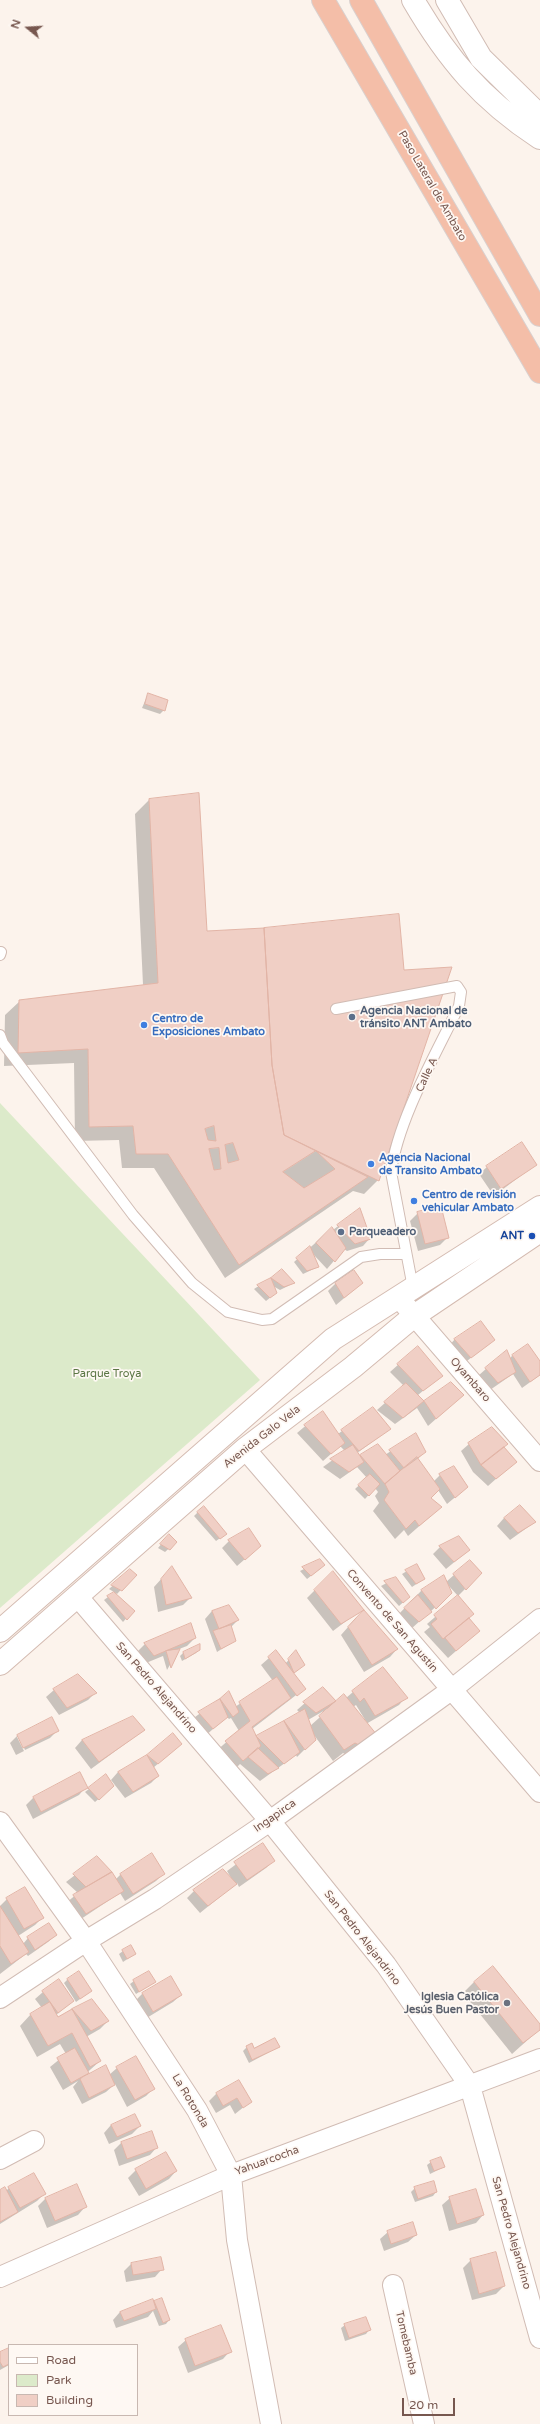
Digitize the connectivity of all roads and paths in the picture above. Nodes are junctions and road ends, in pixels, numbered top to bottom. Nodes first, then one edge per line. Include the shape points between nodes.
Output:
1 (323, 0) edge
2 (361, 0) edge
3 (413, 0) edge
4 (447, 0) edge
5 (536, 109) edge
6 (540, 138) edge
7 (540, 315) edge
8 (540, 372) edge
9 (336, 1009) dead end
10 (0, 1035) edge
11 (540, 1208) edge
12 (540, 1231) edge
13 (405, 1254) junction
14 (406, 1293) junction
15 (414, 1316) junction
16 (245, 1449) junction
17 (540, 1461) edge
18 (77, 1596) junction
19 (540, 1619) edge
20 (0, 1631) edge
21 (0, 1664) edge
22 (451, 1690) junction
23 (540, 1792) edge
24 (270, 1821) junction
25 (0, 1822) edge
26 (86, 1940) junction
27 (0, 1998) edge
28 (540, 2059) edge
29 (470, 2086) junction
30 (34, 2141) dead end
31 (0, 2159) edge
32 (231, 2174) junction
33 (531, 2271) edge
34 (0, 2277) edge
35 (393, 2285) dead end
36 (540, 2338) edge
37 (271, 2424) edge
38 (424, 2424) edge

1 - 8 highway, Paso Lateral de Ambato
2 - 7 highway
3 - 6 main road via 444,50 465,77 518,124
4 - 5 main road via 481,58
9 - 13 lane, Calle A via 457,986 461,992 459,1006 403,1125 394,1152 391,1172
10 - 13 lane via 3,1043 134,1215 192,1283 228,1312 272,1320 361,1257
11 - 14 main road
12 - 15 main road, Avenida Galo Vela
13 - 14 lane, Calle A
14 - 15 street, Oyambaro
14 - 20 main road via 333,1339
15 - 16 main road, Avenida Galo Vela via 353,1367
15 - 17 street, Oyambaro
16 - 18 main road, Avenida Galo Vela
16 - 22 street, Convento de San Agustín
18 - 21 main road, Avenida Galo Vela
18 - 24 street, San Pedro Alejandrino
19 - 22 street, Ingapirca
22 - 23 street, Convento de San Agustín
22 - 24 street, Ingapirca
24 - 26 street, Ingapirca via 154,1899
24 - 29 street, San Pedro Alejandrino via 386,1965
25 - 26 street, La Rotonda
26 - 27 street, Ingapirca
26 - 32 street, La Rotonda via 197,2110
28 - 29 street, Yahuarcocha
29 - 32 street, Yahuarcocha
29 - 33 street, San Pedro Alejandrino
30 - 31 street
32 - 34 street, Yahuarcocha
32 - 37 street, La Rotonda via 237,2240
33 - 36 street, San Pedro Alejandrino
35 - 38 street, Tomebamba

